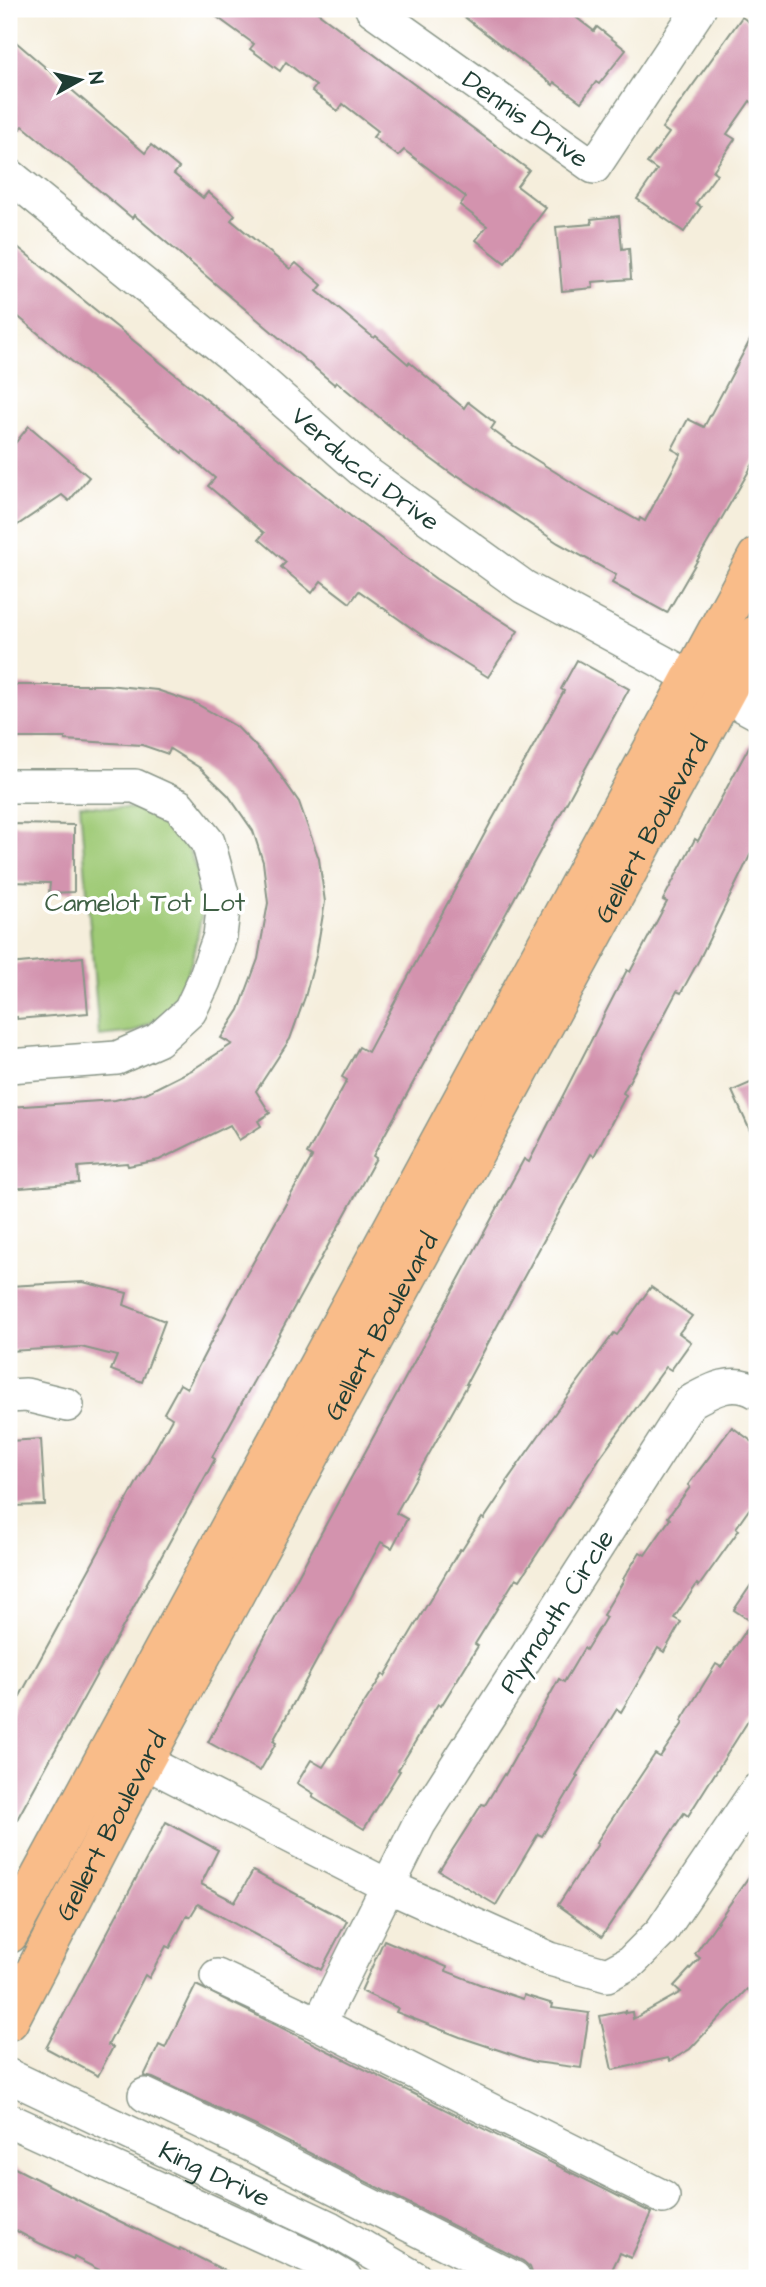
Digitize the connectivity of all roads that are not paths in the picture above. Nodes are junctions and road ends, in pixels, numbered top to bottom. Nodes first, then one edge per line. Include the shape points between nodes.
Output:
1 (372, 9) edge
2 (699, 9) edge
3 (9, 176) edge
4 (757, 557) edge
5 (757, 634) edge
6 (708, 686) junction
7 (757, 713) edge
8 (9, 786) edge
9 (9, 1066) edge
10 (757, 1392) edge
11 (9, 1396) edge
12 (67, 1405) dead end
13 (127, 1753) junction
14 (757, 1790) edge
15 (388, 1886) junction
16 (9, 1934) edge
17 (217, 1976) dead end
18 (9, 2021) edge
19 (319, 2024) junction
20 (9, 2076) edge
21 (145, 2095) dead end
22 (9, 2120) edge
23 (247, 2143) junction
24 (228, 2180) junction
25 (663, 2197) dead end
26 (499, 2275) edge
27 (345, 2278) edge
28 (415, 2278) edge

1 - 2 street, Dennis Drive via 594,167
3 - 6 street, Verducci Drive via 236,359 362,470 524,587
4 - 6 main road, Gellert Boulevard
5 - 6 main road, Gellert Boulevard
6 - 7 street, Verducci Drive
6 - 13 main road, Gellert Boulevard
8 - 9 street via 135,786 178,806 208,842 224,901 220,936 200,991 190,1011 158,1040 117,1058
10 - 15 street, Plymouth Circle via 747,1386 720,1385 690,1402 419,1824
11 - 12 street via 26,1395
13 - 15 street
13 - 16 main road, Gellert Boulevard
13 - 18 main road, Gellert Boulevard
14 - 15 street via 661,1932 631,1962 607,1975 550,1959
15 - 19 street, Plymouth Circle
17 - 19 street
19 - 25 street
20 - 24 street, King Drive
21 - 23 street
22 - 27 street, King Drive via 313,2259
23 - 24 street
23 - 26 street
24 - 28 street, King Drive via 330,2228

